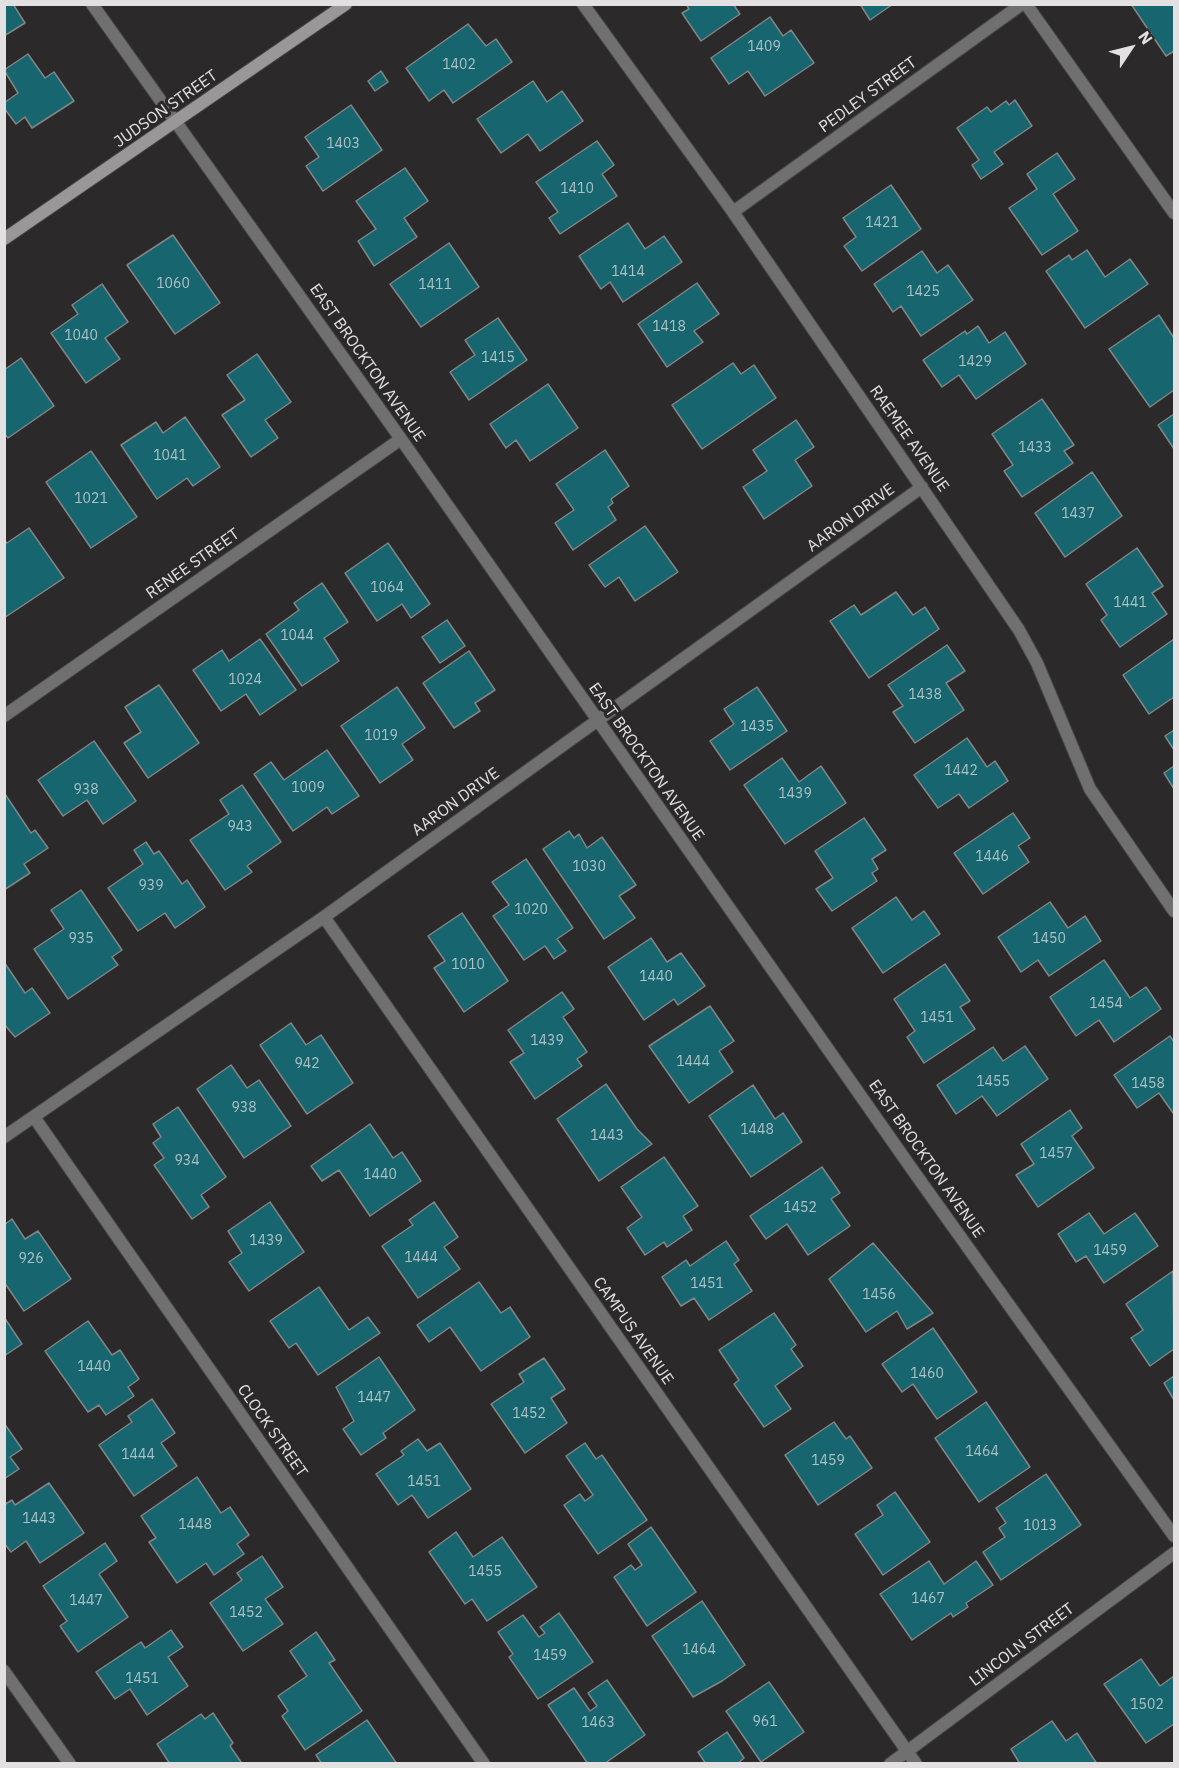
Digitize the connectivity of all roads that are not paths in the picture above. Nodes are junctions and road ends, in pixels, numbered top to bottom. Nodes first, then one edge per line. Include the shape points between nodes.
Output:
1 (92, 4) edge
2 (346, 4) edge
3 (583, 4) edge
4 (1024, 4) edge
5 (175, 122) junction
6 (733, 212) junction
7 (1174, 213) edge
8 (4, 239) edge
9 (401, 439) junction
10 (922, 487) junction
11 (4, 716) edge
12 (597, 720) junction
13 (1174, 911) edge
14 (324, 917) junction
15 (34, 1117) junction
16 (4, 1137) edge
17 (1174, 1536) edge
18 (1174, 1553) edge
19 (4, 1671) edge
20 (908, 1751) junction
21 (70, 1764) edge
22 (484, 1764) edge
23 (890, 1764) edge
24 (916, 1764) edge

1 - 5 street, EAST BROCKTON AVENUE
2 - 5 main road, JUDSON STREET
3 - 6 street, RAEMEE AVENUE
4 - 6 street, PEDLEY STREET
4 - 7 street
5 - 8 main road, JUDSON STREET
5 - 9 street, EAST BROCKTON AVENUE
6 - 10 street, RAEMEE AVENUE
9 - 11 street, RENEE STREET
9 - 12 street, EAST BROCKTON AVENUE
10 - 12 street, AARON DRIVE
10 - 13 street, RAEMEE AVENUE via 1019,630 1090,789
12 - 14 street, AARON DRIVE
12 - 17 street, EAST BROCKTON AVENUE
14 - 15 street, AARON DRIVE
14 - 20 street, CAMPUS AVENUE
15 - 16 street, AARON DRIVE
15 - 22 street, CLOCK STREET
18 - 20 street, LINCOLN STREET
19 - 21 street
20 - 23 street, LINCOLN STREET
20 - 24 street, CAMPUS AVENUE

